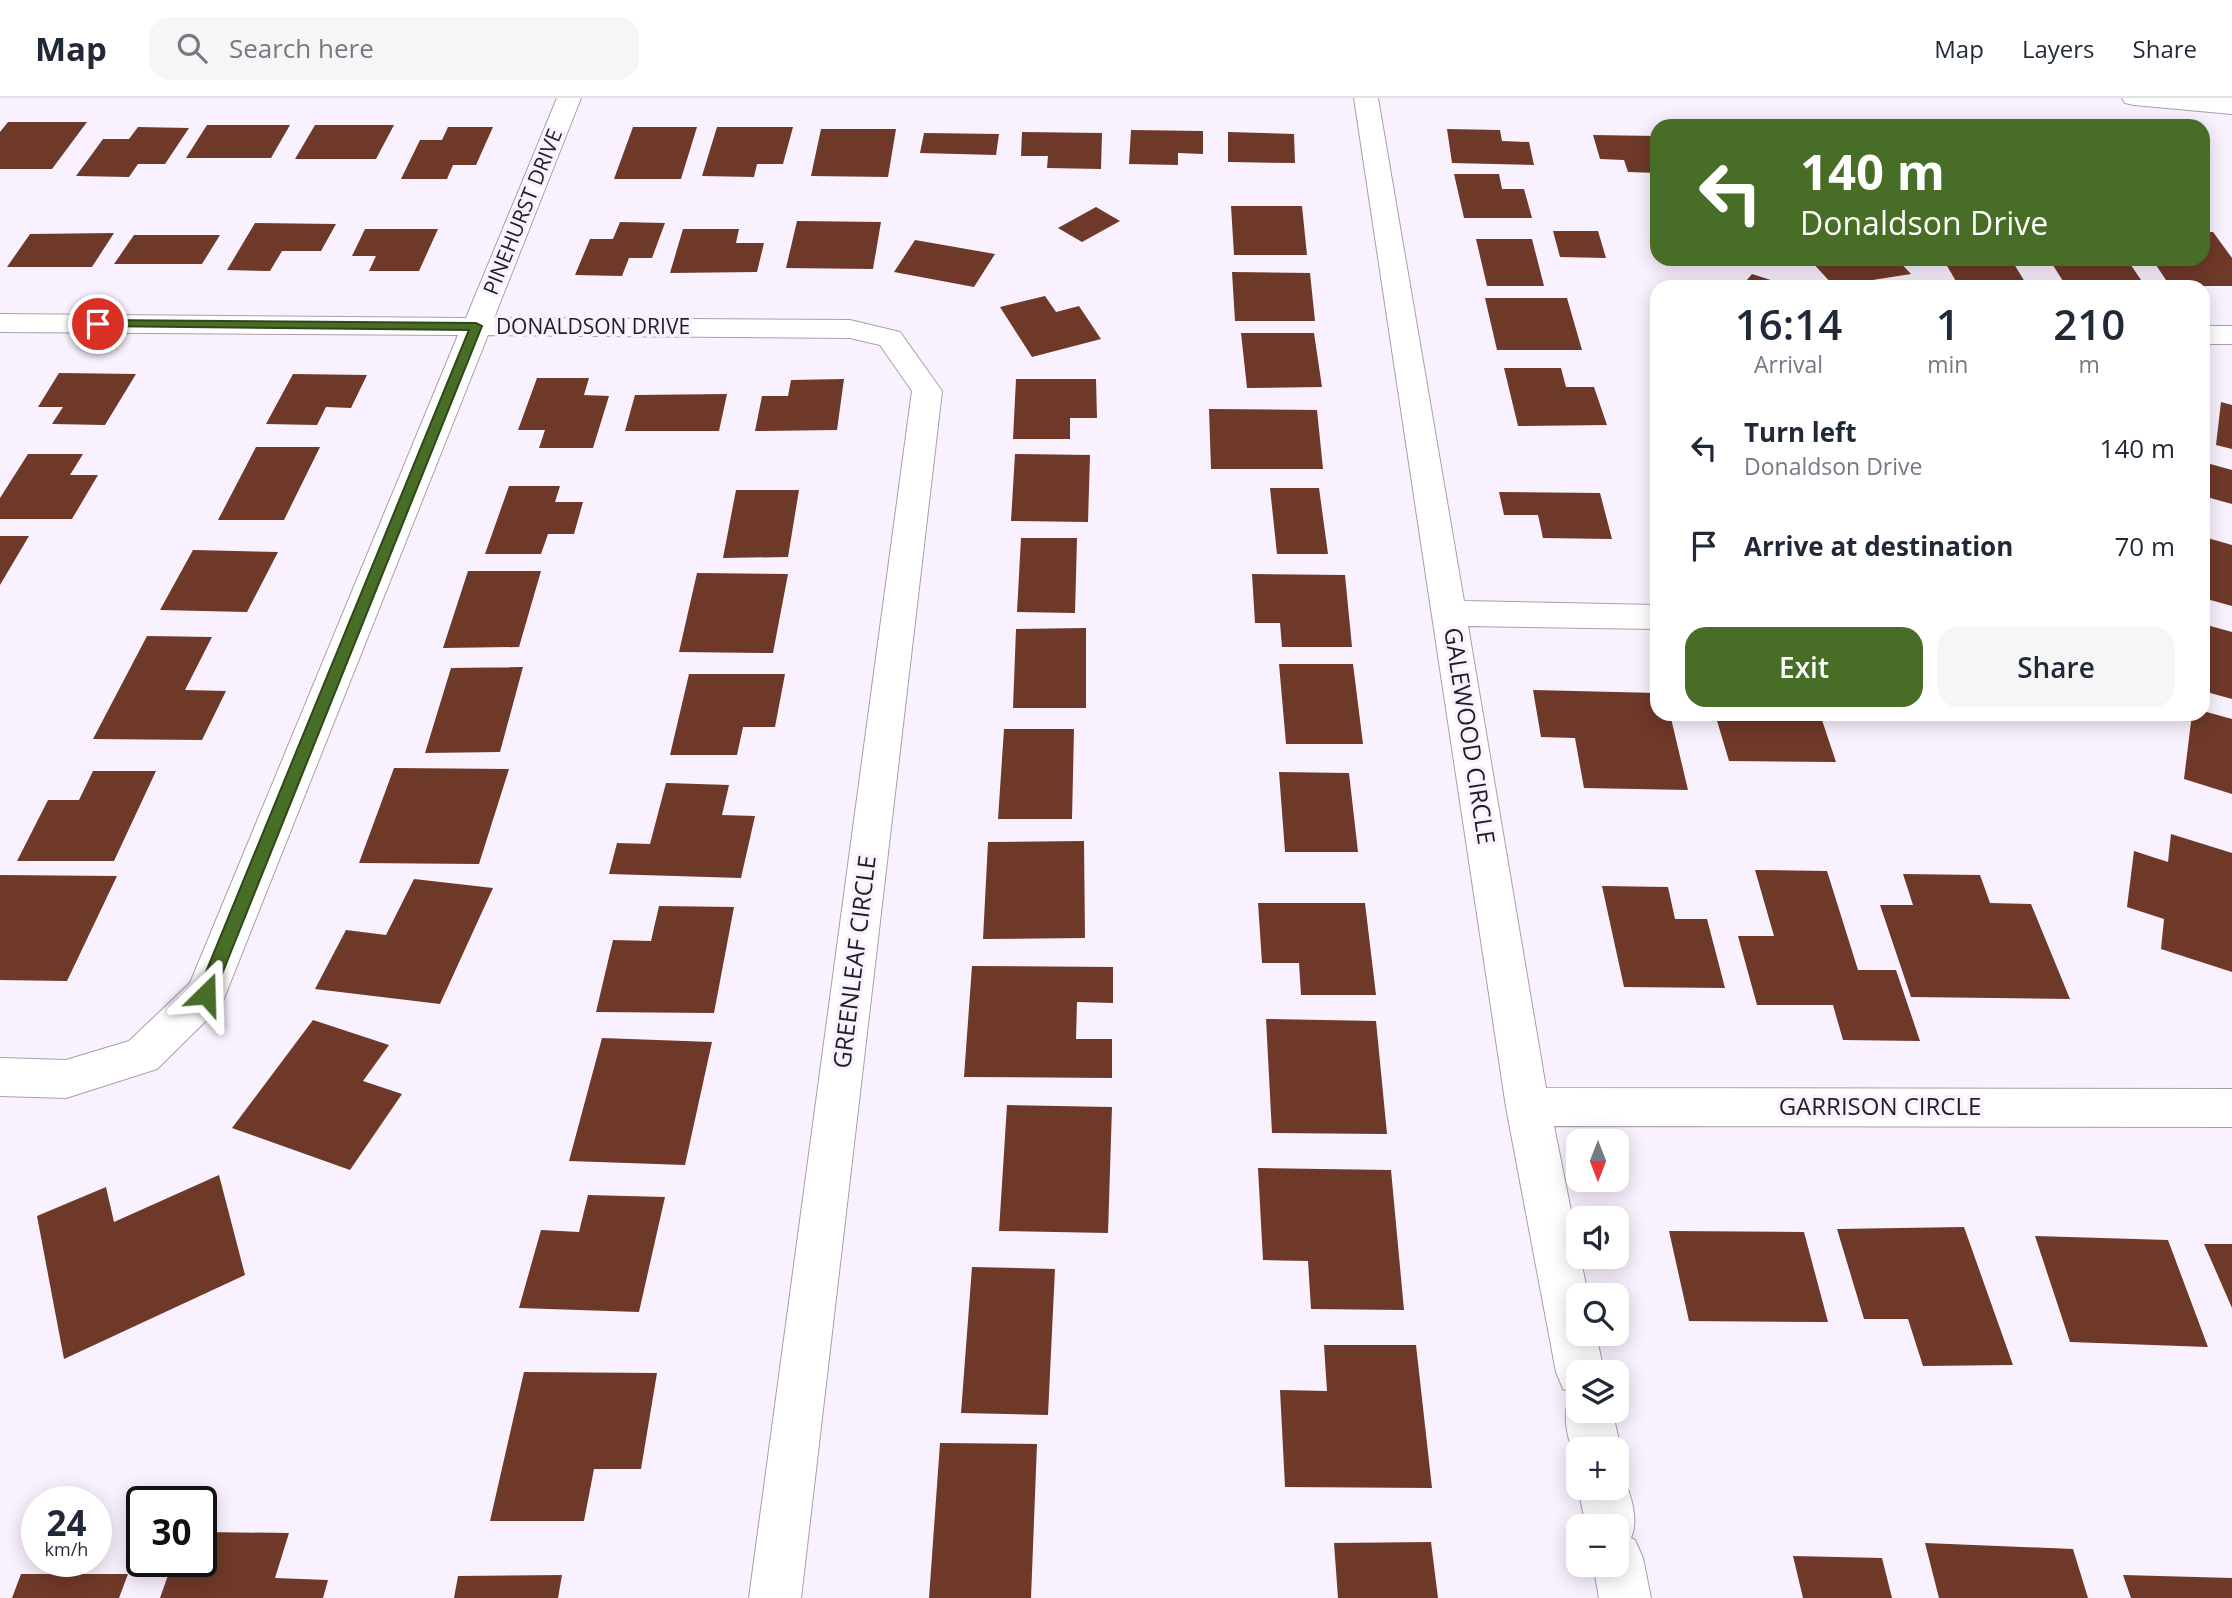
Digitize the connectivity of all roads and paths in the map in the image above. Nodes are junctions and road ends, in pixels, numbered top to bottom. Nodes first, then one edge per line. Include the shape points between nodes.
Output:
1 (569, 98) edge
2 (1366, 98) edge
3 (2134, 98) edge
4 (2232, 106) edge
5 (9, 323) edge
6 (476, 326) junction
7 (2210, 335) edge
8 (2232, 335) edge
9 (890, 338) joint
10 (0, 348) edge
11 (1450, 613) junction
12 (1650, 617) edge
13 (0, 1077) edge
14 (1528, 1107) junction
15 (2232, 1108) edge
16 (1578, 1360) edge
17 (1621, 1577) edge
18 (775, 1598) edge
19 (1625, 1598) edge

1 - 6 street, PINEHURST DRIVE
2 - 11 street, GALEWOOD CIRCLE
3 - 4 street
5 - 6 street, DONALDSON DRIVE
5 - 10 street
6 - 9 street, DONALDSON DRIVE via 850,329
6 - 13 street, PINEHURST DRIVE via 206,994 142,1056 66,1079
7 - 8 street
9 - 18 street, GREENLEAF CIRCLE via 927,391
11 - 12 street
11 - 14 street, GALEWOOD CIRCLE
14 - 15 street, GARRISON CIRCLE
14 - 16 street, GALEWOOD CIRCLE
17 - 19 street

